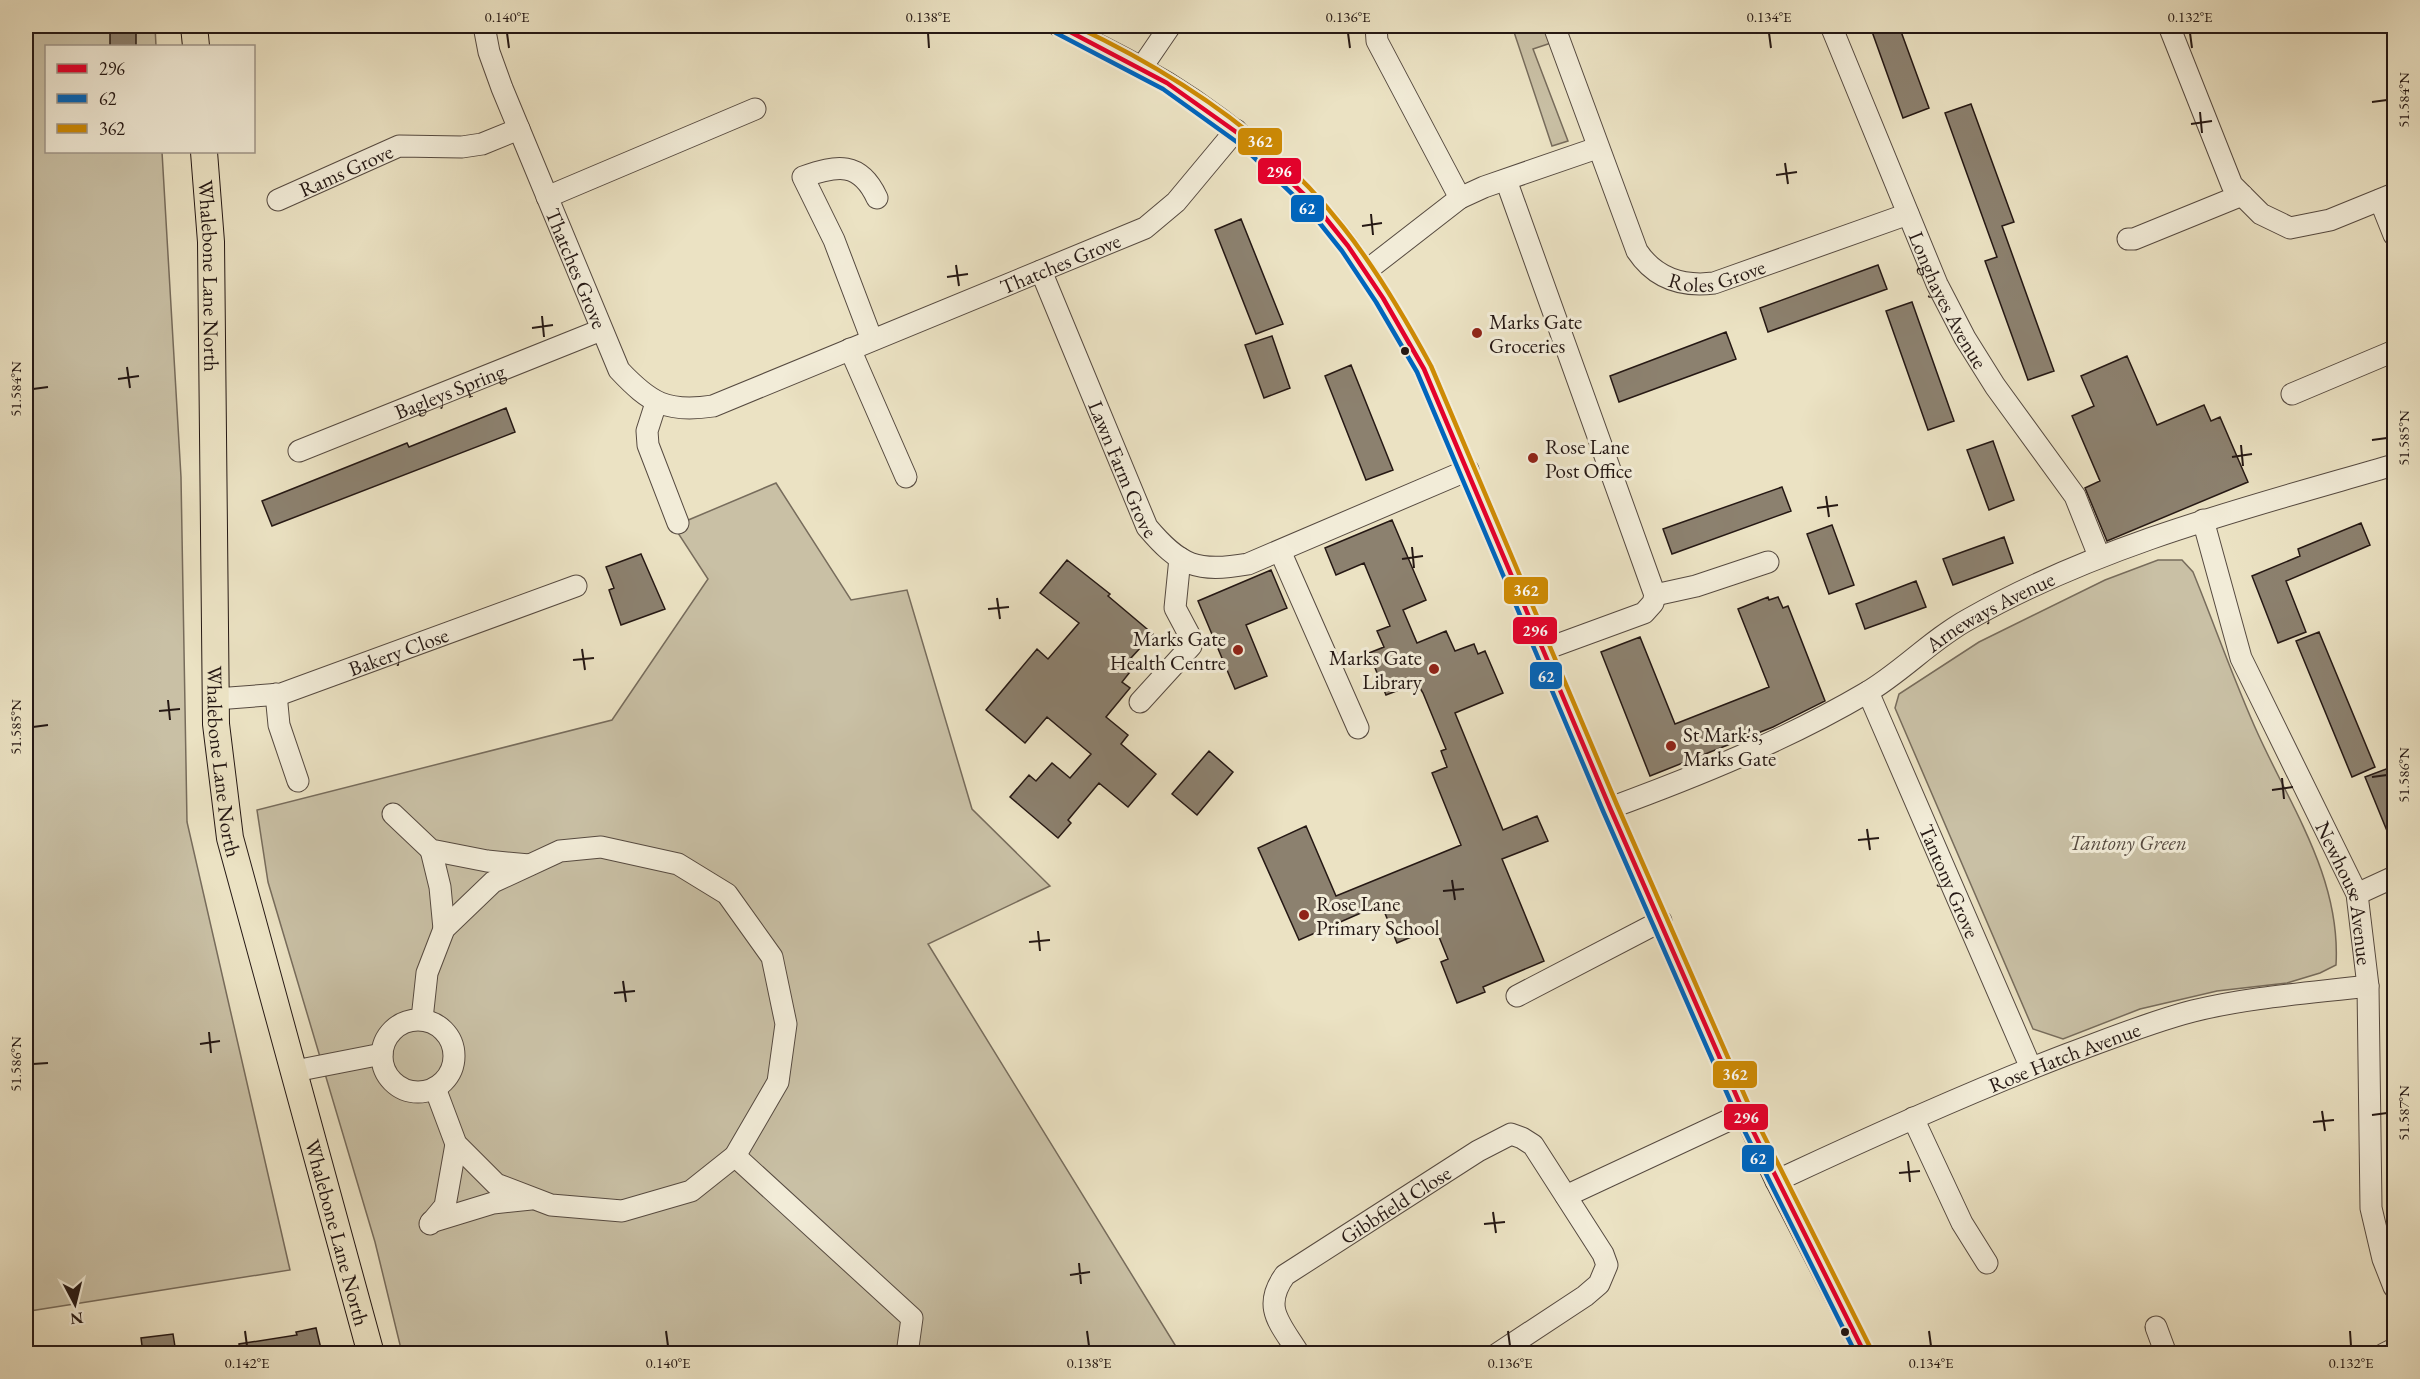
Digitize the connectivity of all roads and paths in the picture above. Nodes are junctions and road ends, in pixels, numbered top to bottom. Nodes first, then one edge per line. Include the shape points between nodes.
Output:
1 (194, 26) edge
2 (484, 26) edge
3 (1059, 26) edge
4 (1170, 26) edge
5 (1376, 26) edge
6 (1554, 26) edge
7 (1831, 26) edge
8 (2169, 26) edge
9 (196, 45) edge
10 (1142, 67) junction
11 (755, 109) dead end
12 (519, 129) junction
13 (1236, 130) junction
14 (1597, 148) junction
15 (204, 153) edge
16 (1506, 180) junction
17 (2242, 195) junction
18 (547, 197) junction
19 (2387, 197) edge
20 (877, 198) dead end
21 (1460, 198) junction
22 (278, 200) dead end
23 (1908, 214) junction
24 (2394, 235) edge
25 (2128, 239) dead end
26 (1041, 271) junction
27 (1366, 271) junction
28 (601, 330) junction
29 (872, 340) junction
30 (850, 350) junction
31 (2394, 351) edge
32 (2292, 394) dead end
33 (656, 403) junction
34 (298, 451) dead end
35 (2394, 465) edge
36 (1467, 470) junction
37 (906, 477) dead end
38 (2203, 520) junction
39 (678, 523) dead end
40 (1280, 551) junction
41 (2099, 556) junction
42 (1180, 558) junction
43 (1768, 562) dead end
44 (576, 586) dead end
45 (1655, 595) junction
46 (1543, 650) junction
47 (1868, 692) junction
48 (276, 694) junction
49 (216, 699) junction
50 (1140, 702) dead end
51 (1358, 728) dead end
52 (298, 781) dead end
53 (1610, 808) junction
54 (393, 814) dead end
55 (431, 850) junction
56 (530, 865) junction
57 (2394, 877) edge
58 (2357, 894) junction
59 (1661, 921) junction
60 (444, 929) junction
61 (2368, 986) junction
62 (1517, 996) dead end
63 (422, 1019) junction
64 (382, 1054) junction
65 (2031, 1068) junction
66 (295, 1071) junction
67 (435, 1088) junction
68 (1744, 1113) junction
69 (1913, 1118) junction
70 (456, 1144) junction
71 (735, 1156) junction
72 (1776, 1182) junction
73 (1566, 1196) junction
74 (535, 1199) junction
75 (1987, 1263) dead end
76 (2394, 1287) edge
77 (2156, 1327) dead end
78 (2394, 1349) edge
79 (371, 1353) edge
80 (907, 1353) edge
81 (1299, 1353) edge
82 (1497, 1353) edge
83 (1865, 1353) edge
84 (2166, 1353) edge
85 (2384, 1353) edge

1 - 9 main road
2 - 12 street, Thatches Grove via 489,52
3 - 10 street
4 - 10 street
5 - 21 street via 1377,41
6 - 14 street, Roles Grove
7 - 23 street, Longhayes Avenue
8 - 17 street via 2232,185
10 - 13 street
11 - 18 street, Thatches Grove
12 - 18 street, Thatches Grove
12 - 22 street, Rams Grove via 482,144 462,147 399,146
13 - 26 street, Thatches Grove via 1176,202 1145,228
13 - 27 street via 1300,191
14 - 16 street
14 - 23 street, Roles Grove via 1637,251 1653,270 1683,283 1699,285 1726,279
15 - 49 main road, Whalebone Lane North via 211,242
16 - 21 street
16 - 45 street
17 - 19 street via 2261,214 2290,228 2330,220
17 - 25 street
18 - 28 street, Thatches Grove
19 - 24 street
20 - 29 street via 861,174 843,168 828,168 803,177 834,240
21 - 27 street
23 - 41 street, Longhayes Avenue via 1965,338 2075,496
26 - 29 street, Thatches Grove
26 - 42 street, Lawn Farm Grove via 1147,527
27 - 36 street via 1424,369
28 - 33 street, Thatches Grove via 619,370
28 - 34 street, Bagleys Spring
29 - 30 street, Thatches Grove
30 - 33 street, Thatches Grove via 713,406 690,409
30 - 37 street
31 - 32 street
33 - 39 street via 647,431 648,445
35 - 38 street, Arneways Avenue
36 - 40 street, Lawn Farm Grove
36 - 46 street
38 - 41 street, Arneways Avenue
38 - 58 street, Newhouse Avenue via 2241,658
40 - 42 street, Lawn Farm Grove via 1248,564 1216,569
40 - 51 street
41 - 47 street, Arneways Avenue via 1968,619
42 - 50 street via 1176,608 1192,640 1191,646
43 - 45 street
44 - 48 street, Bakery Close
45 - 46 street via 1644,613
46 - 53 street
47 - 53 street, Arneways Avenue via 1798,731
47 - 65 street, Tantony Grove
48 - 49 street, Bakery Close
48 - 52 street via 279,725
49 - 66 main road, Whalebone Lane North via 230,838
53 - 59 street
54 - 55 street
55 - 56 street
55 - 60 street via 440,886
56 - 60 street via 493,882
56 - 71 street via 560,850 601,847 678,864 727,894 772,957 786,1024 778,1082
57 - 58 street
58 - 61 street, Newhouse Avenue
59 - 62 street
59 - 68 street
60 - 63 street via 427,973
61 - 65 street, Rose Hatch Avenue via 2252,999 2192,1011
61 - 76 street, Newhouse Avenue via 2371,1208
63 - 64 street via 396,1027 387,1036
63 - 67 street via 445,1031 453,1050 452,1069
64 - 66 street
64 - 67 street via 387,1074 402,1088 423,1092
65 - 69 street, Rose Hatch Avenue
66 - 79 main road, Whalebone Lane North
67 - 70 street
68 - 72 street
68 - 73 street
69 - 72 street, Rose Hatch Avenue
69 - 75 street via 1962,1223
70 - 74 street via 496,1184
70 - 74 street via 445,1206 427,1227 492,1203
71 - 74 street via 691,1191 622,1211 551,1205
71 - 80 street via 912,1318
72 - 83 street
73 - 81 street, Gibbfield Close via 1533,1145 1511,1134 1501,1137 1285,1275 1275,1288 1272,1304
73 - 82 street, Gibbfield Close via 1603,1254 1605,1274 1585,1296
77 - 84 street
78 - 85 street

